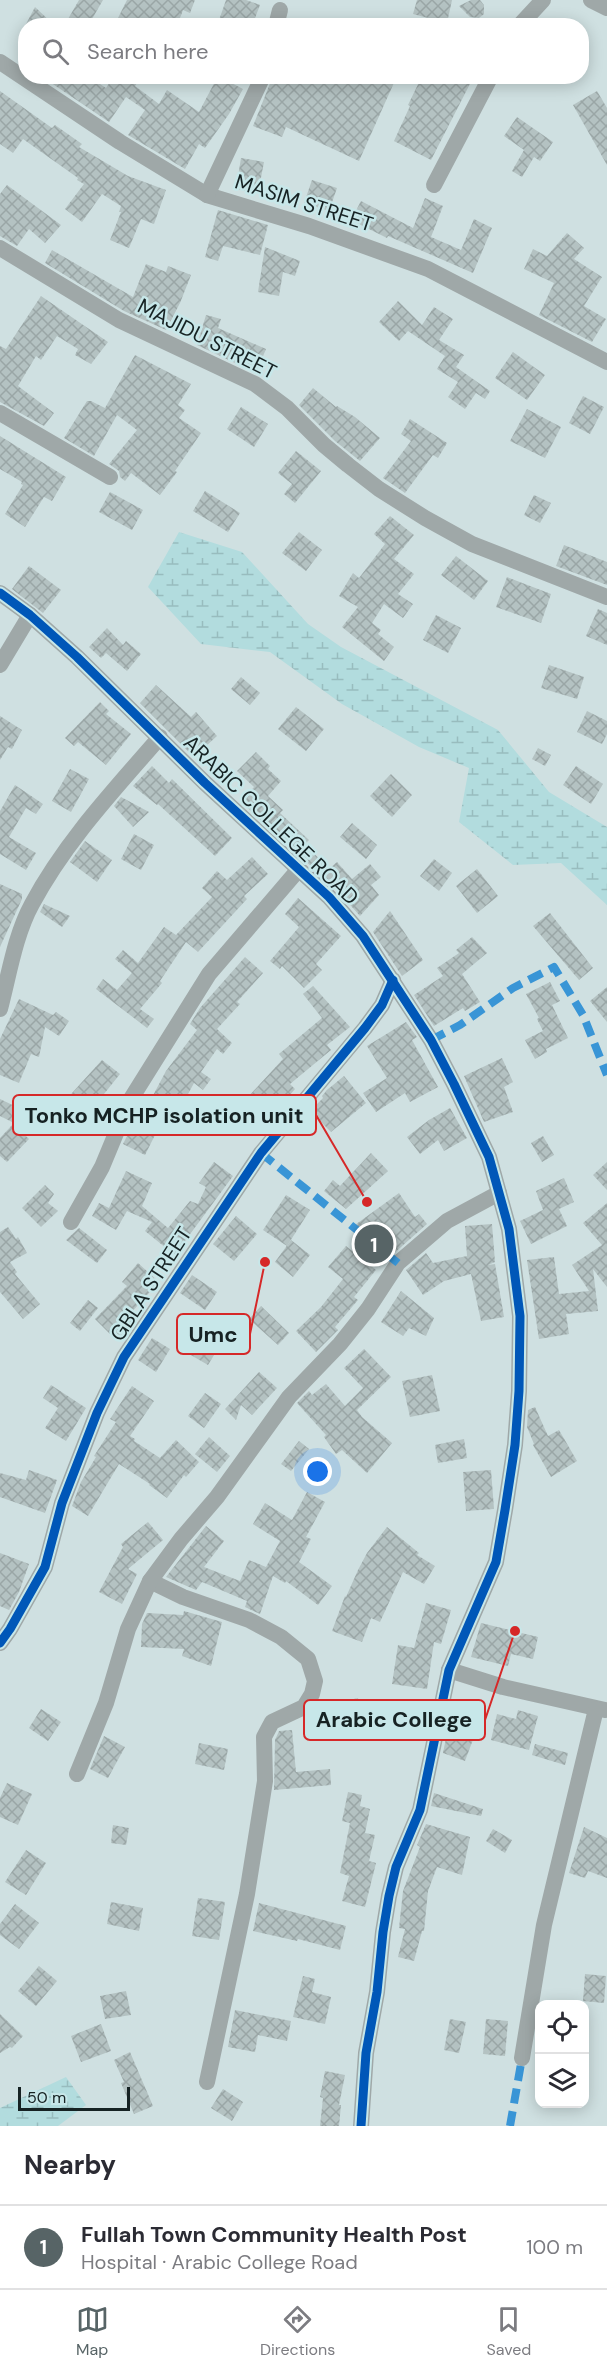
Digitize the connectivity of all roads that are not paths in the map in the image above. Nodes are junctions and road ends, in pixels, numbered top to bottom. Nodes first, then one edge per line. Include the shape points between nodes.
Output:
1 (543, 0) edge
2 (591, 0) edge
3 (607, 8) edge
4 (526, 18) edge
5 (0, 62) edge
6 (18, 74) edge
7 (33, 84) edge
8 (259, 84) edge
9 (487, 84) edge
10 (434, 185) dead end
11 (207, 195) junction
12 (0, 248) edge
13 (607, 362) edge
14 (0, 413) edge
15 (110, 477) dead end
16 (0, 593) edge
17 (607, 597) edge
18 (30, 615) junction
19 (0, 665) edge
20 (160, 737) junction
21 (299, 869) junction
22 (393, 980) junction
23 (0, 1009) edge
24 (499, 1193) junction
25 (71, 1222) dead end
26 (150, 1581) junction
27 (0, 1643) edge
28 (450, 1670) junction
29 (602, 1709) edge
30 (76, 1774) dead end
31 (522, 2058) dead end
32 (207, 2082) dead end
33 (361, 2126) edge

1 - 4 street
2 - 3 street
5 - 6 street, MASIM STREET
7 - 11 street, MASIM STREET
8 - 11 street
9 - 10 street
11 - 13 street, MASIM STREET via 428,269
12 - 17 street, MAJIDU STREET via 119,320 255,384 379,489 425,518 472,544
14 - 15 street
16 - 18 street, ARABIC COLLEGE ROAD
18 - 19 street
18 - 20 street, ARABIC COLLEGE ROAD
20 - 21 street, ARABIC COLLEGE ROAD
20 - 23 street via 91,815 31,905
21 - 22 street, ARABIC COLLEGE ROAD via 363,936
21 - 25 street via 209,974 129,1102 102,1167
22 - 24 street, ARABIC COLLEGE ROAD via 454,1083 489,1157
22 - 27 street, GBLA STREET via 382,1005 365,1028 261,1153 124,1357 62,1503 45,1567
24 - 26 street via 447,1221 398,1263 368,1309 289,1396 217,1497
24 - 28 street, ARABIC COLLEGE ROAD via 509,1229 520,1316 515,1445 496,1562
26 - 30 street via 128,1629 106,1703
26 - 32 street via 249,1620 281,1637 308,1659 315,1681 304,1707 272,1722 264,1737 266,1781
28 - 29 street via 503,1687
28 - 33 street, ARABIC COLLEGE ROAD via 420,1810 396,1867 389,1896 366,2053
29 - 31 street via 544,1925

